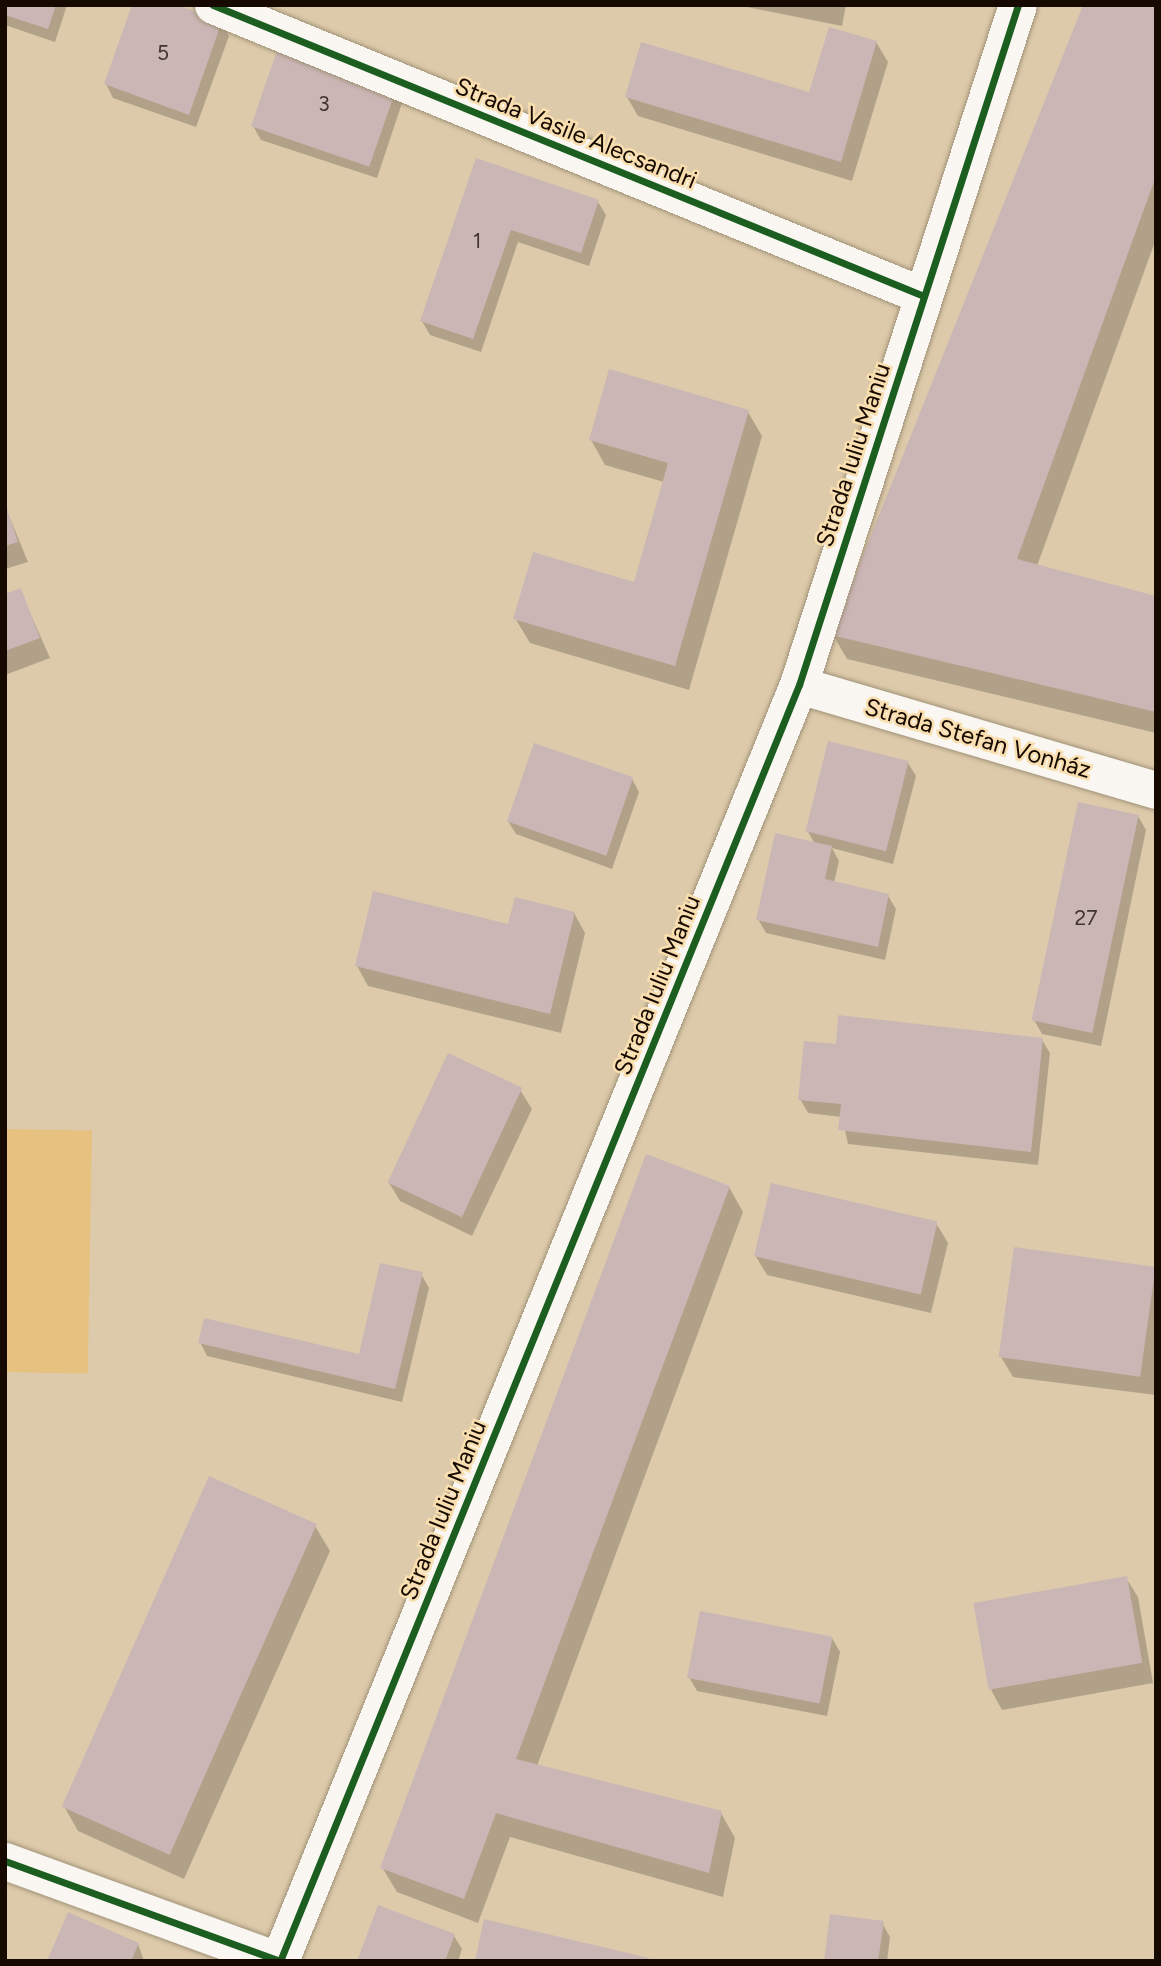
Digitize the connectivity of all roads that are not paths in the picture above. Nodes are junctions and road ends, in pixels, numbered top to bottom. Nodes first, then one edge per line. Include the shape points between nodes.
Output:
1 (214, 5) edge
2 (1018, 5) edge
3 (924, 296) junction
4 (800, 685) junction
5 (1156, 790) edge
6 (5, 1861) edge
7 (280, 1961) edge

1 - 3 street, Strada Vasile Alecsandri
2 - 3 street, Strada Iuliu Maniu
3 - 4 street, Strada Iuliu Maniu
4 - 5 street, Strada Stefan Vonház
4 - 7 street, Strada Iuliu Maniu
6 - 7 street

